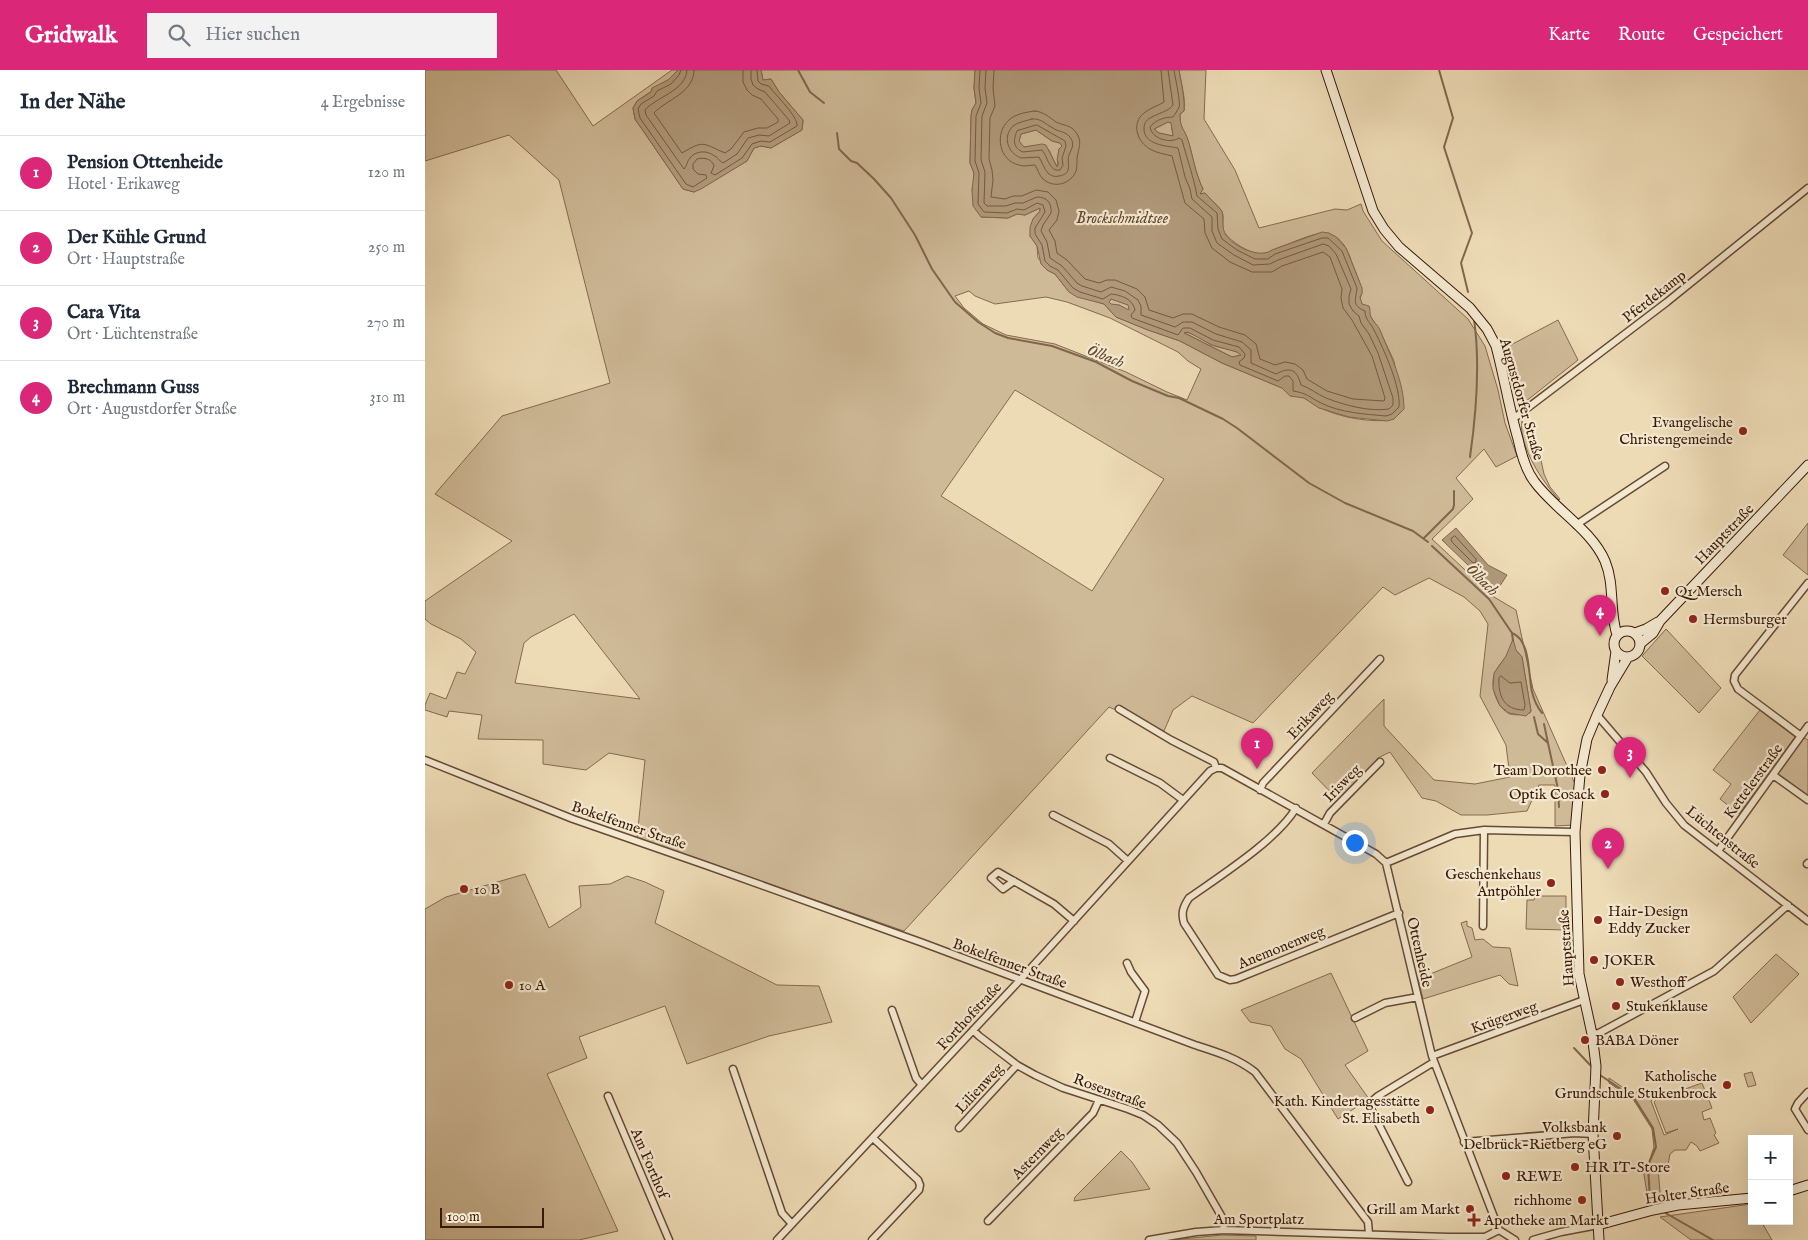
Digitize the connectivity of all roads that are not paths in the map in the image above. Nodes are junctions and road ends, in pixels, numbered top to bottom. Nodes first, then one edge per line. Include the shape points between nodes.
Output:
1 (1326, 70) edge
2 (1808, 188) edge
3 (1512, 418) junction
4 (1808, 465) edge
5 (1665, 466) dead end
6 (1576, 525) junction
7 (1808, 583) edge
8 (1613, 610) junction
9 (1660, 620) junction
10 (1633, 631) junction
11 (1617, 635) junction
12 (1641, 644) junction
13 (1616, 651) junction
14 (1629, 657) junction
15 (1379, 659) dead end
16 (1610, 687) junction
17 (1119, 710) dead end
18 (1597, 714) junction
19 (1808, 726) edge
20 (1801, 736) junction
21 (1109, 758) dead end
22 (425, 760) edge
23 (1380, 762) dead end
24 (1216, 768) junction
25 (1773, 775) junction
26 (1260, 790) junction
27 (1183, 800) junction
28 (1808, 800) edge
29 (1296, 808) junction
30 (1053, 816) dead end
31 (1324, 824) junction
32 (1484, 830) junction
33 (1575, 832) junction
34 (1718, 851) junction
35 (1128, 861) junction
36 (1386, 863) junction
37 (1014, 882) dead end
38 (1789, 905) junction
39 (1399, 913) junction
40 (1808, 920) edge
41 (1073, 921) junction
42 (1483, 926) dead end
43 (1127, 963) dead end
44 (1020, 980) junction
45 (1418, 997) junction
46 (1585, 1000) junction
47 (892, 1010) dead end
48 (1355, 1018) dead end
49 (1135, 1022) junction
50 (973, 1030) junction
51 (1592, 1034) junction
52 (1433, 1059) junction
53 (1017, 1065) junction
54 (733, 1069) dead end
55 (922, 1085) junction
56 (1808, 1092) edge
57 (608, 1096) dead end
58 (1099, 1100) junction
59 (959, 1128) dead end
60 (1808, 1130) edge
61 (1593, 1134) junction
62 (873, 1138) junction
63 (1464, 1142) junction
64 (1408, 1182) dead end
65 (1808, 1185) edge
66 (1793, 1191) edge
67 (1748, 1198) edge
68 (989, 1221) dead end
69 (792, 1224) junction
70 (1598, 1225) junction
71 (1224, 1230) junction
72 (1499, 1230) junction
73 (1369, 1234) junction
74 (669, 1240) edge
75 (777, 1240) edge
76 (872, 1240) edge
77 (1149, 1240) edge
78 (1515, 1240) edge
79 (1533, 1240) edge
80 (1599, 1240) edge

1 - 3 main road, Augustdorfer Straße via 1373,212 1399,246 1470,308 1487,329 1496,346
2 - 3 street, Pferdekamp via 1667,302
3 - 6 main road, Augustdorfer Straße via 1523,460 1533,480
4 - 9 main road, Hauptstraße
5 - 6 street
6 - 8 main road, Augustdorfer Straße via 1604,558 1612,586
7 - 20 street via 1735,675 1734,682 1738,689
8 - 10 main road via 1619,622
8 - 11 main road, Augustdorfer Straße
9 - 10 main road, Hauptstraße via 1646,629
9 - 12 main road, Hauptstraße via 1653,633
10 - 11 main road
10 - 12 main road
11 - 13 main road
12 - 14 main road via 1637,653
13 - 14 main road
13 - 16 main road, Hauptstraße
14 - 16 main road, Hauptstraße
15 - 26 street, Erikaweg via 1263,782
16 - 18 main road, Hauptstraße
17 - 24 street via 1214,762
18 - 33 main road, Hauptstraße via 1587,739 1580,775
18 - 34 street, Lüchtenstraße via 1684,824
19 - 20 street, Kettelerstraße
20 - 25 street, Kettelerstraße
21 - 27 street via 1160,783
22 - 44 street, Bokelfenner Straße via 573,819
23 - 31 street, Irisweg via 1330,813
24 - 26 street via 1222,768
24 - 27 street
25 - 28 street
25 - 34 street, Kettelerstraße
26 - 29 street
27 - 35 street, Forthofstraße
29 - 31 street
29 - 39 street, Anemonenweg via 1289,819 1189,898 1183,907 1184,923 1219,975 1236,979
30 - 35 street via 1109,844
31 - 36 street
32 - 33 street
32 - 36 street via 1455,834
32 - 42 street
33 - 46 main road, Hauptstraße via 1579,974
34 - 38 street, Lüchtenstraße
35 - 41 street, Forthofstraße
36 - 39 street, Ottenheide
37 - 41 street via 1054,904
38 - 40 street, Lüchtenstraße
38 - 51 street via 1713,971
39 - 45 street, Ottenheide
41 - 44 street, Forthofstraße
43 - 49 street via 1145,991
44 - 49 street, Bokelfenner Straße
44 - 50 street, Forthofstraße
45 - 48 street via 1385,1004
45 - 52 street, Ottenheide
46 - 51 main road, Hauptstraße
46 - 52 street, Krügerweg
47 - 55 street via 916,1078
49 - 73 street, Bokelfenner Straße via 1231,1057 1255,1072 1368,1222
50 - 53 street, Rosenstraße
50 - 55 street, Forthofstraße
51 - 61 main road, Hauptstraße via 1596,1071
52 - 63 street, Ottenheide
52 - 64 street, Krügerweg via 1370,1103
53 - 58 street, Rosenstraße via 1063,1088
53 - 59 street, Lilienweg
54 - 69 street via 782,1213
55 - 62 street, Forthofstraße
56 - 60 street via 1795,1109
57 - 74 street, Am Forthof
58 - 68 street, Asternweg via 1093,1114
58 - 71 street, Rosenstraße via 1143,1115 1177,1143 1223,1219
61 - 63 street
61 - 70 main road, Hauptstraße
62 - 69 street, Forthofstraße
62 - 76 street via 920,1185 919,1190
63 - 72 street, Ottenheide
65 - 66 main road
67 - 70 main road, Holter Straße via 1658,1209
69 - 75 street, Forthofstraße
70 - 79 street
70 - 80 main road, Hauptstraße
71 - 73 street, Am Sportplatz
71 - 77 street, Am Sportplatz
72 - 73 street via 1485,1237
72 - 78 street

